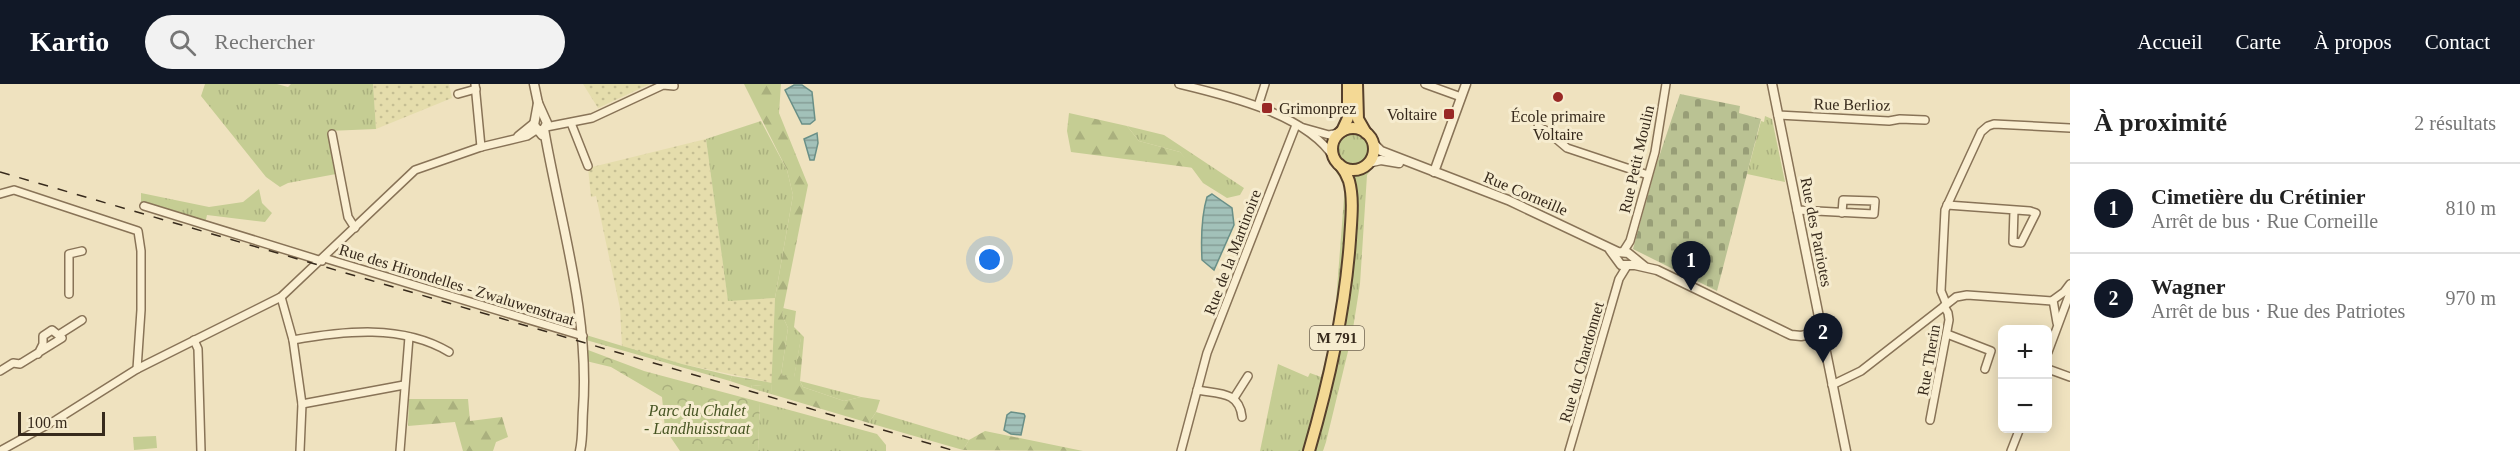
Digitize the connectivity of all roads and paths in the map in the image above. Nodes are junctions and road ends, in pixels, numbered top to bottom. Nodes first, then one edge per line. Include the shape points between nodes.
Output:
1 (534, 84) edge
2 (1179, 84) edge
3 (1265, 84) edge
4 (1348, 84) edge
5 (1357, 84) edge
6 (1425, 84) edge
7 (1466, 84) edge
8 (1666, 84) edge
9 (1772, 84) edge
10 (476, 86) edge
11 (674, 87) dead end
12 (458, 94) dead end
13 (1461, 97) junction
14 (1258, 106) junction
15 (1778, 115) junction
16 (1924, 120) dead end
17 (571, 123) junction
18 (542, 125) junction
19 (1296, 125) junction
20 (1538, 127) dead end
21 (2070, 128) edge
22 (1340, 132) junction
23 (1366, 133) junction
24 (332, 134) dead end
25 (1373, 143) junction
26 (481, 147) junction
27 (1337, 161) junction
28 (1366, 165) junction
29 (588, 166) dead end
30 (1434, 172) junction
31 (1648, 175) junction
32 (0, 194) edge
33 (1947, 205) junction
34 (144, 206) dead end
35 (1797, 210) junction
36 (2014, 210) junction
37 (1842, 213) junction
38 (1351, 223) junction
39 (356, 228) junction
40 (82, 251) dead end
41 (1625, 259) junction
42 (323, 260) junction
43 (2070, 284) edge
44 (2070, 293) edge
45 (69, 294) dead end
46 (2059, 295) junction
47 (281, 297) junction
48 (2053, 304) junction
49 (2066, 304) junction
50 (1945, 305) junction
51 (82, 320) dead end
52 (2056, 329) junction
53 (1821, 332) junction
54 (1947, 334) junction
55 (61, 336) junction
56 (583, 336) junction
57 (409, 338) junction
58 (194, 340) junction
59 (293, 340) junction
60 (2052, 340) edge
61 (66, 345) dead end
62 (449, 352) dead end
63 (38, 354) junction
64 (137, 369) junction
65 (1984, 369) dead end
66 (2052, 370) edge
67 (0, 371) edge
68 (1248, 376) dead end
69 (2070, 377) edge
70 (1832, 385) junction
71 (404, 386) junction
72 (1197, 390) junction
73 (1234, 398) junction
74 (302, 404) junction
75 (1242, 417) dead end
76 (1930, 420) dead end
77 (2018, 433) edge
78 (581, 447) edge
79 (0, 451) edge
80 (201, 451) edge
81 (300, 451) edge
82 (400, 451) edge
83 (589, 451) edge
84 (1181, 451) edge
85 (1309, 451) edge
86 (1569, 451) edge
87 (1846, 451) edge
88 (2011, 451) edge

1 - 18 street
2 - 14 street
3 - 14 street
4 - 22 main road via 1348,118
5 - 23 main road via 1358,118
6 - 13 street
7 - 13 street
8 - 31 street, Rue Petit Moulin
9 - 15 street, Rue des Patriotes
10 - 12 street
10 - 26 street
11 - 17 street via 663,85 591,118
13 - 30 street
14 - 19 street
15 - 16 street, Rue Berlioz
15 - 35 street, Rue des Patriotes
17 - 18 street
17 - 29 street
18 - 26 street via 516,138
18 - 56 street
19 - 22 street via 1324,135
19 - 27 street via 1328,149
19 - 72 street, Rue de la Martinoire
20 - 31 street via 1567,148
21 - 33 street, Rue Therin via 1994,124 1986,127
22 - 23 main road via 1353,128
22 - 27 main road via 1332,146
23 - 25 main road
24 - 39 street via 348,217
25 - 28 main road
25 - 30 street, Rue Corneille via 1381,151
26 - 39 street via 416,170
27 - 28 main road via 1352,170
27 - 38 main road, M 791 via 1349,182
28 - 30 street, Rue Corneille via 1385,160
28 - 38 main road, M 791 via 1358,181
30 - 41 street, Rue Corneille via 1508,200
31 - 41 street, Rue Petit Moulin
32 - 64 street via 14,190 138,231 141,310
33 - 36 street
33 - 50 street, Rue Therin via 1941,291
34 - 42 street, Rue des Hirondelles - Zwaluwenstraat
35 - 37 street
35 - 53 street, Rue des Patriotes
36 - 36 street via 2036,213 2021,243 2013,242
37 - 37 street via 1874,214 1875,201 1843,200
38 - 85 main road, M 791 via 1338,334
39 - 42 street
40 - 45 street via 69,254
41 - 53 street, Rue Corneille via 1663,272 1791,335
41 - 86 street, Rue du Chardonnet
42 - 47 street
42 - 56 street, Rue des Hirondelles - Zwaluwenstraat
43 - 46 street
44 - 49 street
46 - 48 street
46 - 49 street via 2065,297
47 - 58 street
47 - 59 street
48 - 49 street via 2060,310
48 - 50 street via 1967,295
48 - 52 street
49 - 52 street
50 - 54 street, Rue Therin via 1949,317
50 - 70 street via 1861,371
51 - 55 street
52 - 60 street
53 - 70 street, Rue des Patriotes
54 - 65 street via 1991,351
54 - 76 street, Rue Therin
55 - 61 street
55 - 63 street
55 - 63 street via 52,330 43,336
56 - 78 street
57 - 59 street via 382,331 360,331
57 - 62 street
57 - 71 street
58 - 64 street
58 - 80 street via 198,349
59 - 74 street
63 - 67 street
64 - 79 street
66 - 69 street
68 - 73 street
70 - 87 street, Rue des Patriotes
71 - 74 street
71 - 82 street
72 - 73 street
72 - 84 street, Rue de la Martinoire
73 - 75 street
74 - 81 street
77 - 88 street
78 - 83 street

